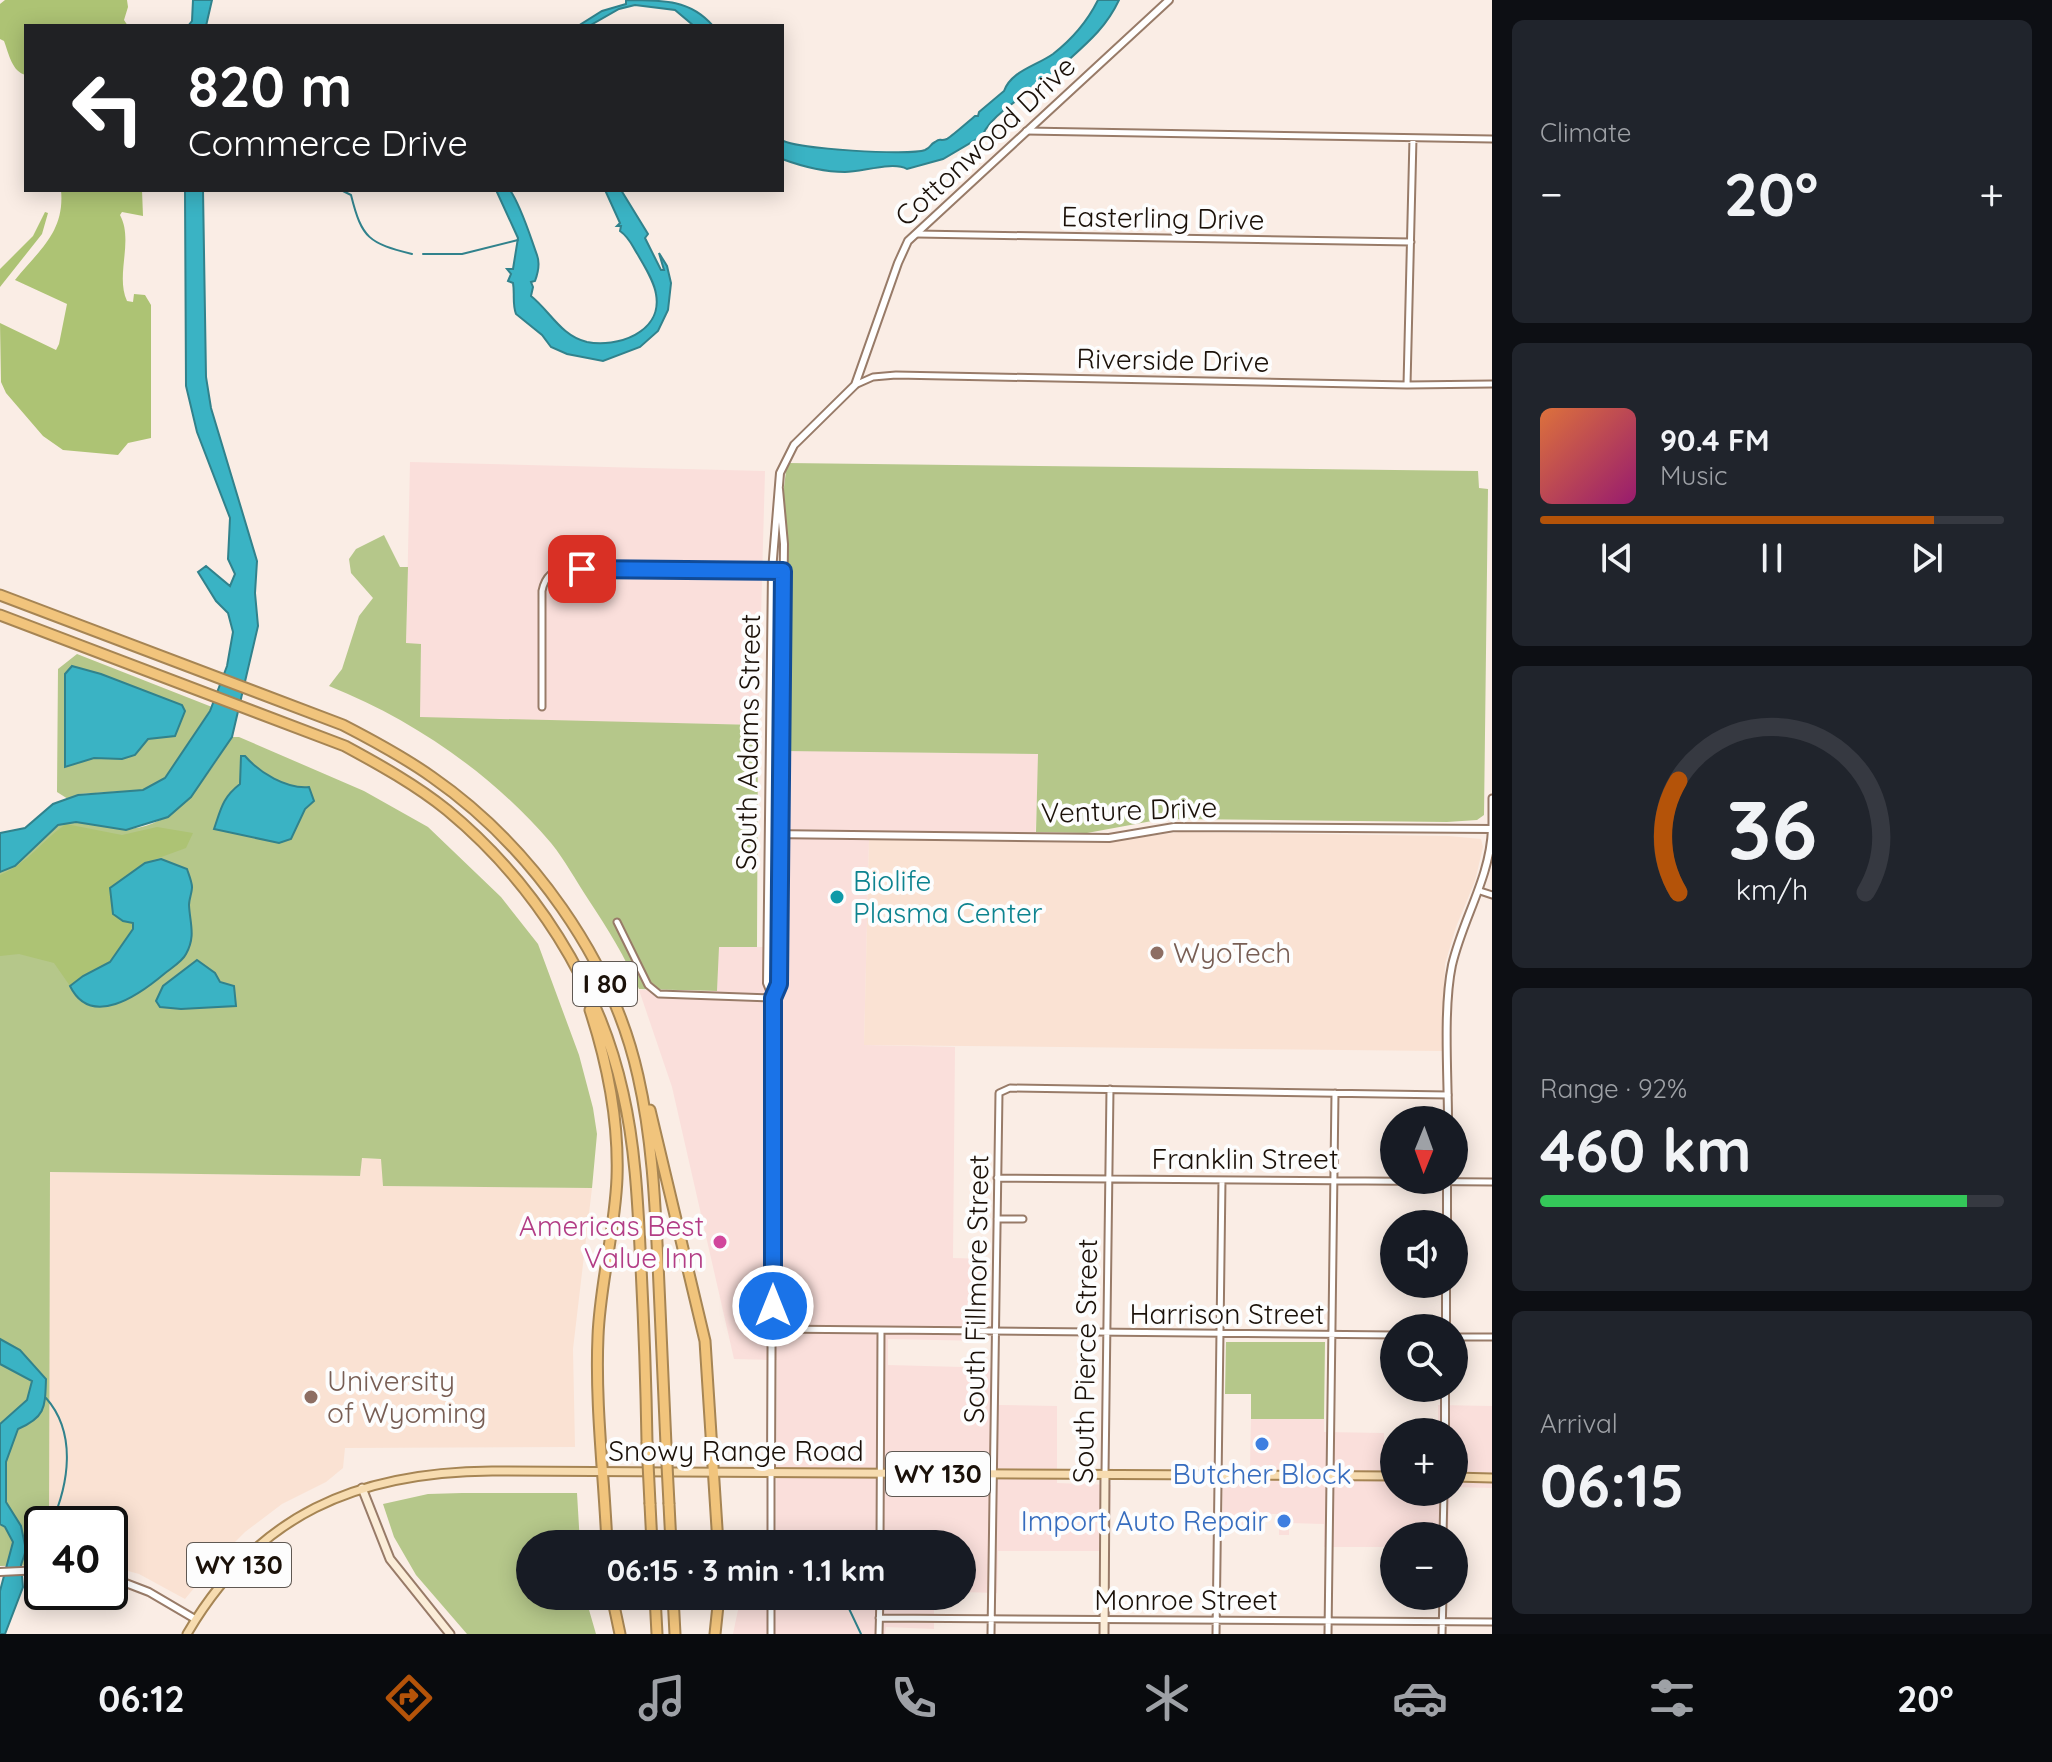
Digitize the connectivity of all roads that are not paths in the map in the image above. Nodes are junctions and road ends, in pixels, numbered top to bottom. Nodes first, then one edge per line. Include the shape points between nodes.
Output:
1 (1169, 0) edge
2 (1026, 131) junction
3 (1413, 138) junction
4 (1492, 139) edge
5 (915, 234) junction
6 (1411, 242) junction
7 (1492, 384) edge
8 (855, 385) junction
9 (1407, 385) junction
10 (787, 454) joint
11 (778, 486) junction
12 (772, 571) junction
13 (783, 571) junction
14 (0, 595) edge
15 (0, 615) edge
16 (542, 707) dead end
17 (1492, 798) edge
18 (1492, 829) edge
19 (769, 834) junction
20 (781, 834) junction
21 (518, 881) junction
22 (1480, 891) junction
23 (1492, 895) edge
24 (617, 922) dead end
25 (773, 998) junction
26 (638, 1076) junction
27 (1110, 1089) junction
28 (1335, 1093) junction
29 (1448, 1095) junction
30 (1448, 1106) edge
31 (997, 1178) junction
32 (1109, 1179) junction
33 (1222, 1180) junction
34 (1334, 1180) junction
35 (1380, 1180) edge
36 (1468, 1181) edge
37 (1492, 1182) edge
38 (997, 1219) junction
39 (1023, 1219) dead end
40 (773, 1329) junction
41 (881, 1330) junction
42 (995, 1332) junction
43 (1107, 1333) junction
44 (1331, 1334) junction
45 (1220, 1335) junction
46 (1380, 1335) edge
47 (1468, 1337) edge
48 (1492, 1337) edge
49 (602, 1472) junction
50 (714, 1472) junction
51 (771, 1473) junction
52 (881, 1474) junction
53 (994, 1474) junction
54 (1105, 1474) junction
55 (1218, 1475) junction
56 (1330, 1476) junction
57 (1380, 1476) edge
58 (1468, 1477) edge
59 (1492, 1478) edge
60 (362, 1488) junction
61 (606, 1530) edge
62 (651, 1530) edge
63 (670, 1530) edge
64 (717, 1530) edge
65 (771, 1530) edge
66 (880, 1530) edge
67 (24, 1571) edge
68 (0, 1572) edge
69 (128, 1584) edge
70 (615, 1610) edge
71 (656, 1610) edge
72 (674, 1610) edge
73 (718, 1610) edge
74 (771, 1610) edge
75 (879, 1610) edge
76 (1442, 1610) edge
77 (879, 1618) junction
78 (195, 1619) junction
79 (991, 1620) junction
80 (1104, 1620) junction
81 (1216, 1621) junction
82 (1328, 1621) junction
83 (1442, 1621) junction
84 (1492, 1622) edge
85 (187, 1634) edge
86 (450, 1634) edge
87 (620, 1634) edge
88 (657, 1634) edge
89 (675, 1634) edge
90 (715, 1634) edge
91 (771, 1634) edge
92 (879, 1634) edge
93 (991, 1634) edge
94 (1104, 1634) edge
95 (1216, 1634) edge
96 (1328, 1634) edge
97 (1442, 1634) edge

1 - 2 street, Cottonwood Drive
2 - 3 street
2 - 5 street, Cottonwood Drive
3 - 4 street
3 - 6 street
5 - 6 street, Easterling Drive
5 - 8 street, Cottonwood Drive via 903,249
6 - 9 street
7 - 9 street, Riverside Drive
8 - 9 street, Riverside Drive via 896,375
8 - 10 street, Cottonwood Drive
10 - 11 street, South Adams Street
11 - 12 street, South Adams Street
11 - 13 street, South Adams Street
12 - 13 street
12 - 16 street via 568,569 549,574 542,591
12 - 19 street, South Adams Street
13 - 20 street, South Adams Street
14 - 26 highway, I 80 via 343,725 434,778 511,845 543,884 596,963
15 - 21 highway, I 80 via 345,746 447,810
17 - 18 street
18 - 20 street, Venture Drive via 1174,827 1109,838
18 - 22 street
19 - 20 street, Venture Drive
19 - 25 street, South Adams Street via 767,983
20 - 25 street, South Adams Street via 779,984
21 - 49 highway via 590,1008 615,1110 617,1179 598,1338
21 - 62 highway, I 80, bridge via 587,988 623,1090 639,1219
22 - 23 street
22 - 29 street via 1459,940 1449,985
24 - 25 street via 648,985 659,994
25 - 40 street, South Adams Street
26 - 50 highway via 705,1341
26 - 63 highway, I 80, bridge via 655,1208
27 - 28 street
27 - 31 street, South Fillmore Street via 1001,1091
27 - 32 street, South Pierce Street
28 - 29 street
28 - 34 street
29 - 30 street
31 - 32 street, Franklin Street
31 - 38 street, South Fillmore Street
32 - 33 street, Franklin Street
32 - 43 street, South Pierce Street
33 - 34 street, Franklin Street
33 - 45 street
34 - 35 street, Franklin Street
34 - 44 street
36 - 37 street, Franklin Street
38 - 39 street
38 - 42 street, South Fillmore Street
40 - 41 street, Harrison Street
40 - 51 street, South Adams Street
41 - 42 street, Harrison Street
41 - 52 street
42 - 43 street, Harrison Street
42 - 53 street, South Fillmore Street
43 - 45 street, Harrison Street
43 - 54 street, South Pierce Street
44 - 45 street, Harrison Street
44 - 46 street, Harrison Street
44 - 56 street
45 - 55 street
47 - 48 street
49 - 50 main road, Snowy Range Road / WY 130
49 - 60 main road, Snowy Range Road / WY 130 via 452,1472
49 - 61 highway
50 - 51 main road, Snowy Range Road / WY 130
50 - 64 highway
51 - 52 main road, Snowy Range Road / WY 130
51 - 65 street, South Adams Street
52 - 53 main road, Snowy Range Road / WY 130
52 - 66 street
53 - 54 main road, Snowy Range Road / WY 130
53 - 79 street, South Fillmore Street
54 - 55 main road, Snowy Range Road / WY 130
54 - 80 main road, South Pierce Street
55 - 56 main road, Snowy Range Road / WY 130
55 - 81 street
56 - 57 main road, Snowy Range Road / WY 130
56 - 82 street
58 - 59 main road
60 - 78 main road, Snowy Range Road / WY 130 via 307,1512 264,1541
60 - 86 main road via 390,1559
67 - 68 street
69 - 78 street
70 - 87 highway
71 - 88 highway
72 - 89 highway
73 - 90 highway
74 - 91 street
75 - 77 street
76 - 83 street
77 - 79 street, Monroe Street
77 - 92 street
78 - 85 main road, Snowy Range Road / WY 130
79 - 80 street, Monroe Street
79 - 93 street, South Fillmore Street
80 - 81 street, Monroe Street
80 - 94 main road, South Pierce Street
81 - 82 street, Monroe Street
81 - 95 street
82 - 83 street, Monroe Street
82 - 96 street
83 - 84 street, Monroe Street
83 - 97 street

